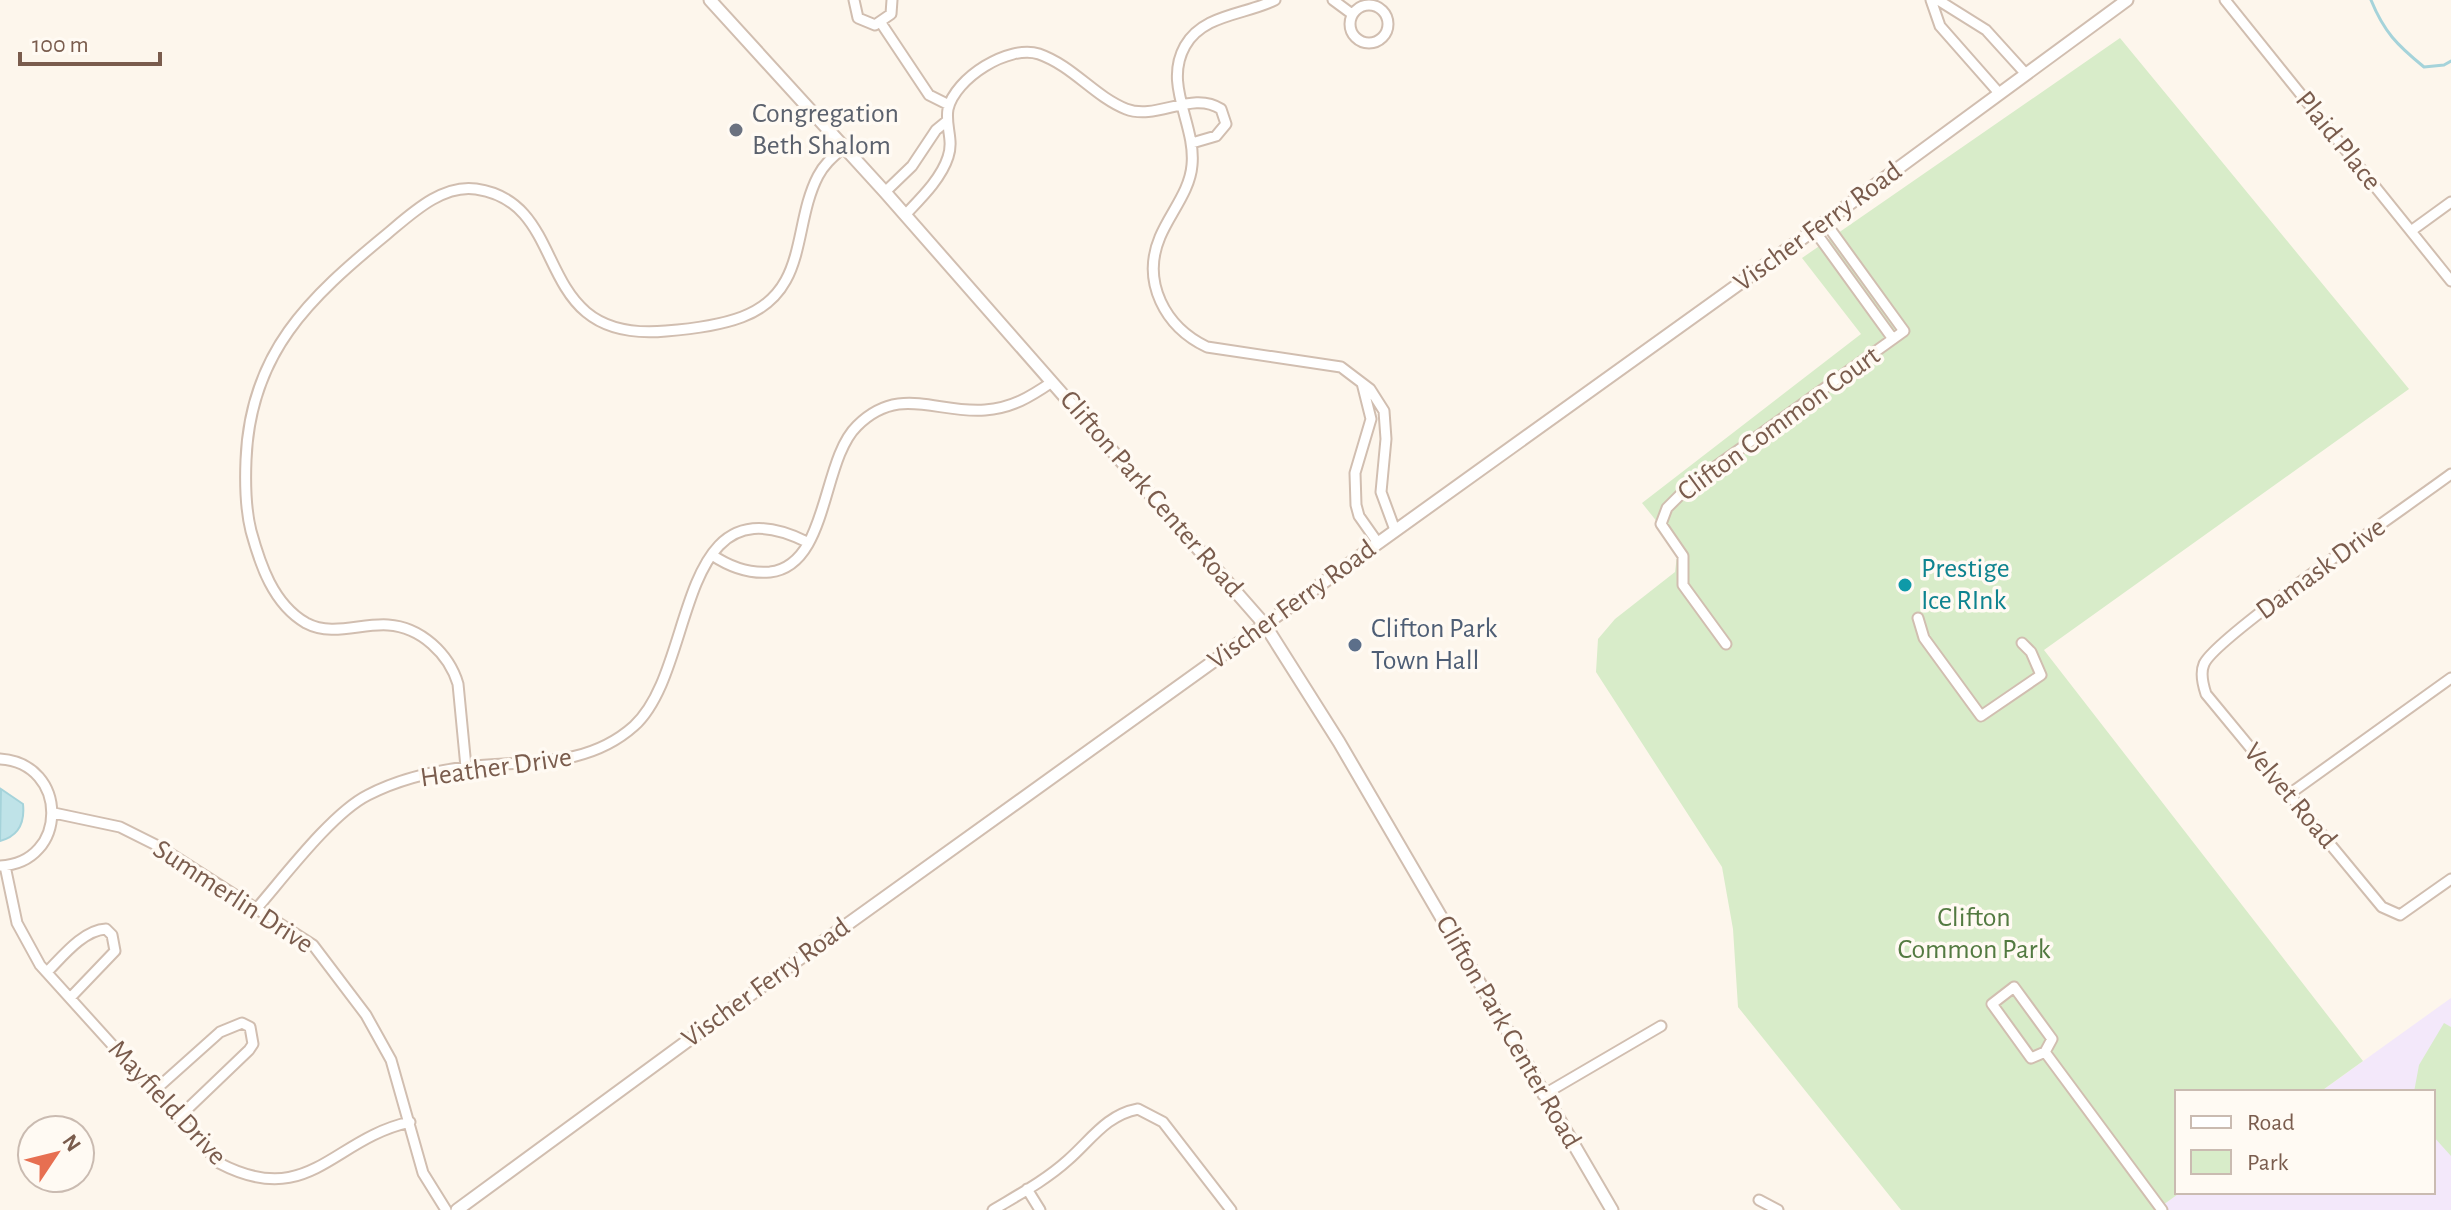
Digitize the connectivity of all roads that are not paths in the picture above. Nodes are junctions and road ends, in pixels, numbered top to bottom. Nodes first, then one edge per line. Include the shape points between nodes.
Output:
1 (710, 0) edge
2 (854, 0) edge
3 (892, 0) edge
4 (1275, 0) edge
5 (1333, 0) edge
6 (1931, 0) edge
7 (1938, 0) edge
8 (2127, 0) edge
9 (2225, 0) edge
10 (1352, 14) junction
11 (881, 23) junction
12 (2025, 73) junction
13 (1999, 93) junction
14 (949, 105) junction
15 (1182, 106) junction
16 (947, 121) junction
17 (1192, 143) junction
18 (844, 147) junction
19 (885, 192) junction
20 (2451, 202) edge
21 (905, 215) junction
22 (1825, 222) junction
23 (1814, 230) junction
24 (2411, 231) junction
25 (2451, 281) edge
26 (1893, 339) junction
27 (1361, 380) junction
28 (1052, 382) junction
29 (2451, 474) edge
30 (1395, 530) junction
31 (807, 542) junction
32 (1378, 543) junction
33 (712, 555) junction
34 (1918, 618) dead end
35 (1265, 625) junction
36 (2022, 643) dead end
37 (1726, 644) dead end
38 (2202, 673) joint
39 (2451, 678) edge
40 (0, 759) edge
41 (466, 767) junction
42 (2288, 795) junction
43 (54, 813) junction
44 (2, 866) edge
45 (2451, 879) edge
46 (257, 908) junction
47 (47, 972) junction
48 (70, 998) junction
49 (1661, 1026) dead end
50 (2045, 1052) junction
51 (154, 1091) junction
52 (1543, 1095) junction
53 (178, 1118) junction
54 (410, 1122) junction
55 (1027, 1189) junction
56 (1759, 1200) dead end
57 (446, 1210) edge
58 (457, 1210) edge
59 (993, 1210) edge
60 (1040, 1210) edge
61 (1231, 1210) edge
62 (1612, 1210) edge
63 (1778, 1210) edge
64 (2162, 1210) edge

1 - 18 street, Clifton Park Center Road
2 - 11 street via 863,22
3 - 11 street via 891,14
4 - 15 street via 1214,20 1193,36 1177,69
5 - 10 street
6 - 13 street via 1940,26
7 - 12 street via 1986,30
8 - 12 street, Vischer Ferry Road
9 - 24 street, Plaid Place
10 - 10 street via 1349,26 1359,41 1377,42 1386,34 1388,21 1376,6 1363,6
11 - 14 street via 929,95
12 - 13 street, Vischer Ferry Road
13 - 22 street, Vischer Ferry Road
14 - 15 street via 979,71 1000,57 1023,51 1065,66 1131,111
14 - 16 street
15 - 17 street
15 - 17 street via 1207,103 1224,116 1222,132
16 - 19 street
16 - 21 street via 948,160
17 - 27 street via 1190,174 1154,259 1157,293 1170,320 1207,347 1341,367
18 - 19 street, Clifton Park Center Road
18 - 41 street via 819,173 811,191 793,269 775,293 745,316 651,333 631,333 597,321 571,297 525,213 506,198 457,189 405,219 326,284 275,350 261,378 249,426 244,493 272,590 305,622 323,629 388,625 437,648 458,684
19 - 21 street, Clifton Park Center Road
20 - 24 street
21 - 28 street, Clifton Park Center Road
22 - 23 street, Vischer Ferry Road
22 - 26 street, Clifton Common Court via 1904,331
23 - 26 street
23 - 30 street, Vischer Ferry Road
24 - 25 street, Plaid Place
26 - 37 street, Clifton Common Court via 1690,485 1667,508 1661,524 1683,556 1683,585
27 - 30 street via 1384,411 1381,492
27 - 32 street via 1371,419 1355,473 1356,505
28 - 31 street via 1017,404 998,408 913,401 874,413 850,432 837,456 821,515
28 - 35 street, Clifton Park Center Road
29 - 38 street, Damask Drive via 2249,622 2210,656
30 - 32 street, Vischer Ferry Road
31 - 33 street, Heather Drive via 757,526 743,529
31 - 33 street via 798,557 775,571 740,569
32 - 35 street, Vischer Ferry Road
33 - 41 street, Heather Drive via 696,580 665,682 633,728 584,756
34 - 36 street via 1924,638 1981,716 2041,675
35 - 52 street, Clifton Park Center Road via 1339,742
35 - 58 street, Vischer Ferry Road
38 - 42 street, Velvet Road via 2206,694
39 - 42 street
40 - 43 street via 19,762 37,774
41 - 46 street, Heather Drive via 365,796
42 - 45 street, Velvet Road via 2389,913 2400,915
43 - 44 street via 40,849 24,861
43 - 46 street, Summerlin Drive via 120,827
44 - 47 street, Mayfield Drive via 17,923
46 - 54 street, Summerlin Drive via 313,945 343,982 391,1060
47 - 48 street, Mayfield Drive
47 - 48 street via 98,930 112,935 115,951
48 - 51 street, Mayfield Drive
49 - 52 street
50 - 50 street via 2031,1058 1992,1004 2014,987 2052,1039
50 - 64 street
51 - 53 street, Mayfield Drive
51 - 53 street via 220,1032 242,1023 250,1027 249,1050
52 - 62 street, Clifton Park Center Road
53 - 54 street, Mayfield Drive via 239,1178 285,1188 330,1170 375,1132
54 - 57 street, Summerlin Drive via 423,1173
55 - 59 street
55 - 60 street
55 - 61 street via 1119,1113 1138,1109 1163,1122
56 - 63 street

